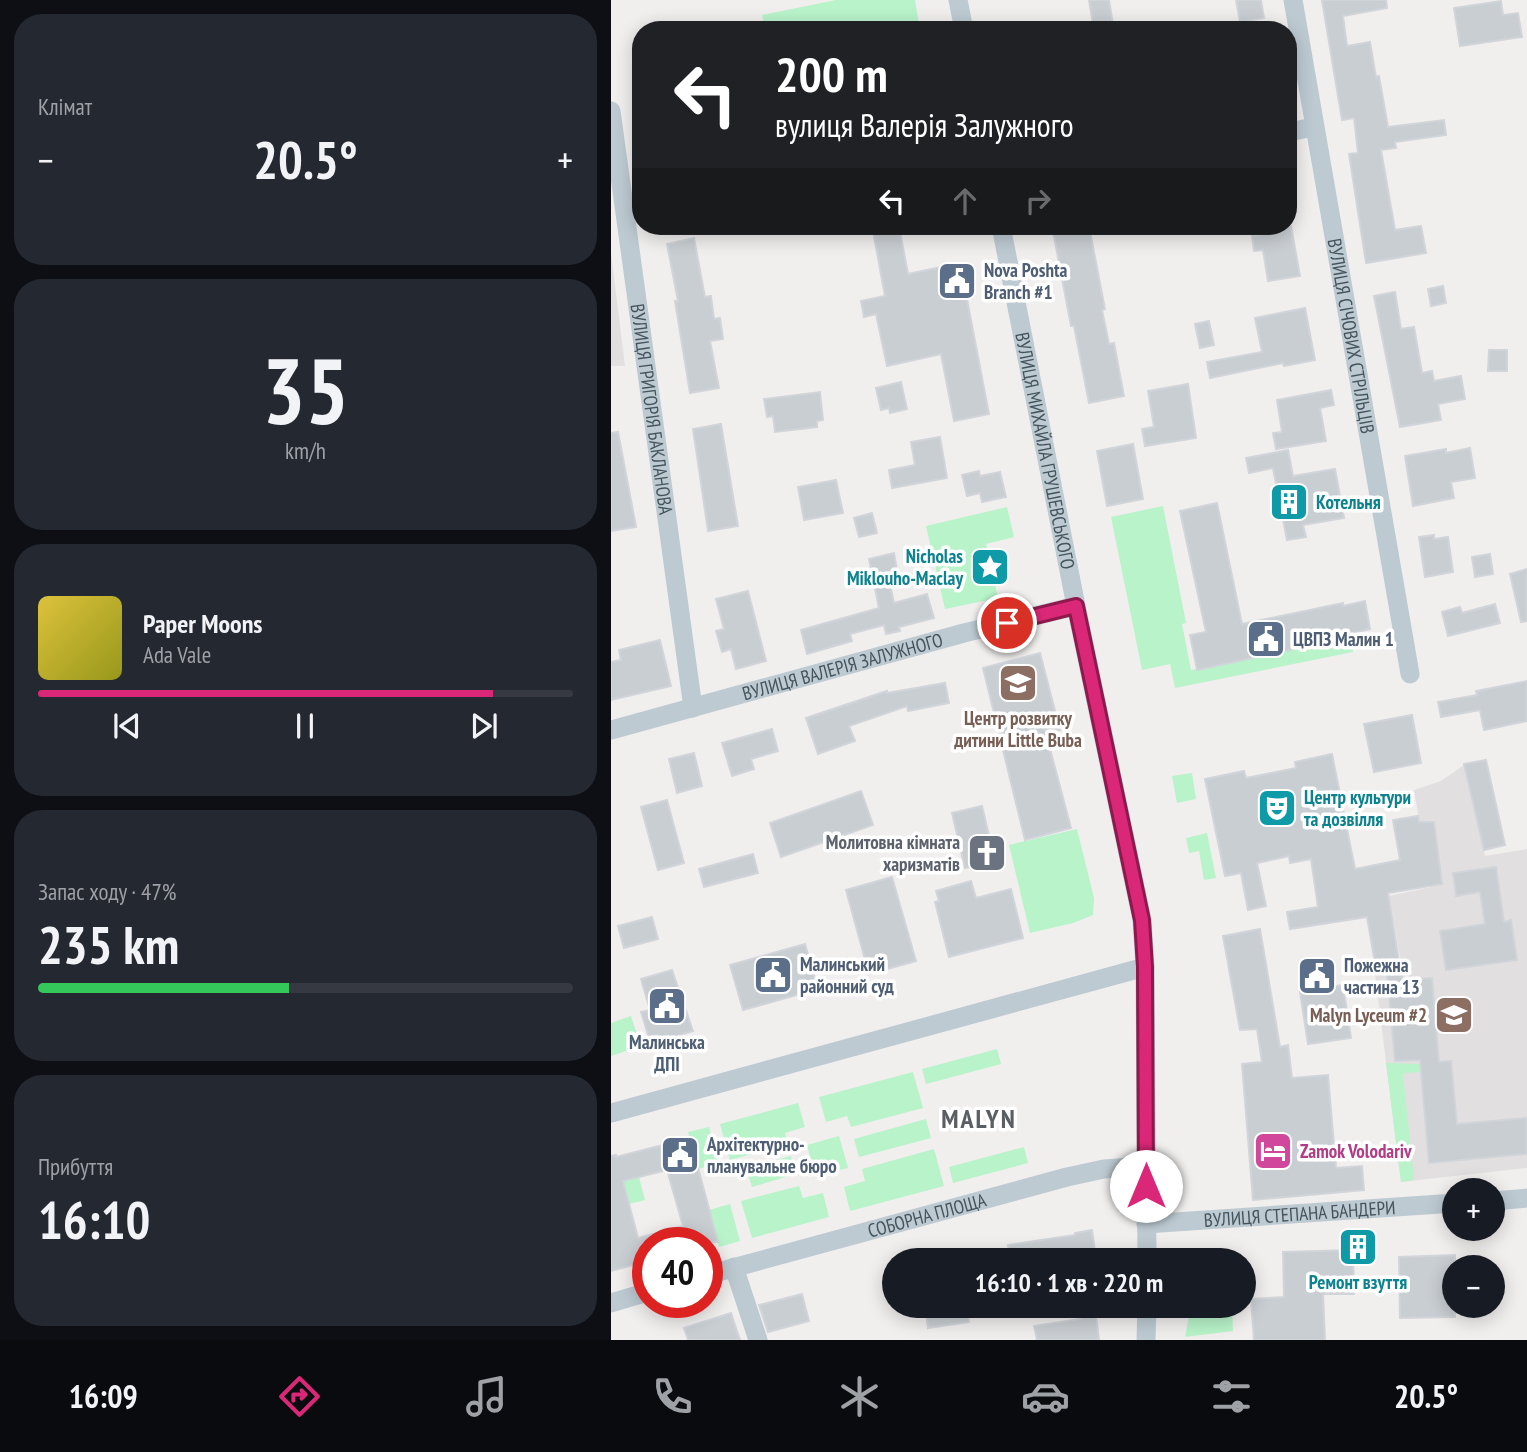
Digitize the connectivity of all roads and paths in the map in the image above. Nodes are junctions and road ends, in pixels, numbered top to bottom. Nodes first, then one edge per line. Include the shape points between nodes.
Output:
1 (958, 0) edge
2 (1293, 0) edge
3 (962, 21) edge
4 (1296, 21) edge
5 (1297, 24) edge
6 (611, 111) edge
7 (1314, 127) junction
8 (1297, 130) edge
9 (1003, 235) edge
10 (1076, 606) junction
11 (1410, 674) dead end
12 (693, 708) junction
13 (611, 730) edge
14 (1145, 967) junction
15 (611, 1112) edge
16 (1146, 1166) junction
17 (1527, 1198) edge
18 (1505, 1200) edge
19 (1442, 1204) edge
20 (1147, 1224) junction
21 (1147, 1248) edge
22 (734, 1267) junction
23 (723, 1270) edge
24 (632, 1297) edge
25 (611, 1303) edge
26 (1147, 1318) edge
27 (758, 1340) edge
28 (1146, 1340) edge

1 - 3 street
2 - 4 street, ВУЛИЦЯ СІЧОВИХ СТРІЛЬЦІВ
5 - 7 street, ВУЛИЦЯ СІЧОВИХ СТРІЛЬЦІВ
6 - 12 street, ВУЛИЦЯ ГРИГОРІЯ БАКЛАНОВА
7 - 8 street
7 - 11 street, ВУЛИЦЯ СІЧОВИХ СТРІЛЬЦІВ
9 - 10 street, ВУЛИЦЯ МИХАЙЛА ГРУШЕВСЬКОГО
10 - 12 street, ВУЛИЦЯ ВАЛЕРІЯ ЗАЛУЖНОГО
10 - 14 street, ВУЛИЦЯ МИХАЙЛА ГРУШЕВСЬКОГО via 1142,920
12 - 13 street, ВУЛИЦЯ ВАЛЕРІЯ ЗАЛУЖНОГО
14 - 15 street
14 - 16 street, ВУЛИЦЯ МИХАЙЛА ГРУШЕВСЬКОГО
16 - 20 street, ВУЛИЦЯ МИХАЙЛА ГРУШЕВСЬКОГО
16 - 22 street, СОБОРНА ПЛОЩА via 1067,1177
17 - 18 street
19 - 20 street, ВУЛИЦЯ СТЕПАНА БАНДЕРИ
20 - 21 street, ВУЛИЦЯ МИХАЙЛА ГРУШЕВСЬКОГО
22 - 23 street, СОБОРНА ПЛОЩА
22 - 27 street
24 - 25 street
26 - 28 street

